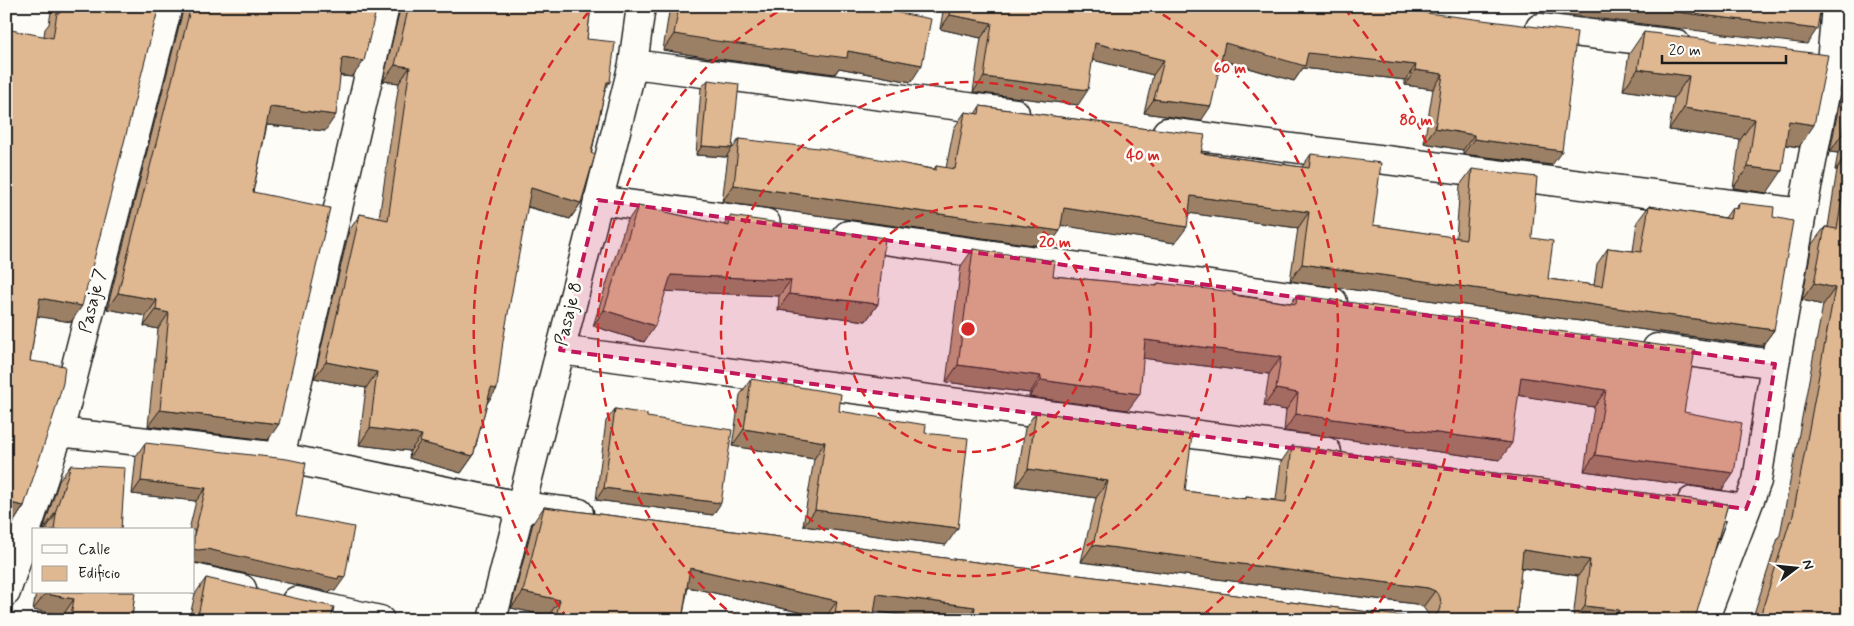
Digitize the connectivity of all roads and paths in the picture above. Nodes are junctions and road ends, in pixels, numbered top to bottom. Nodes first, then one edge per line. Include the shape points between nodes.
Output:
1 (168, 6) edge
2 (385, 6) edge
3 (641, 6) edge
4 (1836, 6) edge
5 (1520, 25) edge
6 (1705, 48) edge
7 (1802, 60) edge
8 (1831, 63) junction
9 (632, 64) junction
10 (1039, 116) edge
11 (1138, 128) edge
12 (598, 200) junction
13 (1802, 213) junction
14 (786, 226) edge
15 (825, 232) edge
16 (1359, 306) edge
17 (1636, 344) edge
18 (560, 350) junction
19 (1775, 364) junction
20 (59, 432) junction
21 (1351, 456) edge
22 (280, 457) junction
23 (1667, 498) edge
24 (520, 506) junction
25 (1746, 508) junction
26 (599, 516) edge
27 (33, 528) edge
28 (29, 541) edge
29 (195, 578) edge
30 (6, 592) edge
31 (380, 620) edge
32 (493, 620) edge
33 (1704, 620) edge

1 - 20 street, Pasaje 7
2 - 22 street
3 - 9 street, Pasaje 8
4 - 8 street
5 - 6 street
7 - 8 street
8 - 13 street
9 - 10 street
9 - 12 street, Pasaje 8
11 - 13 street
12 - 14 street
12 - 18 street, Pasaje 8
13 - 19 street
15 - 16 street
17 - 19 street
18 - 21 street
18 - 24 street, Pasaje 8
19 - 25 street via 1757,481
20 - 22 street
20 - 27 street, Pasaje 7
22 - 24 street
23 - 25 street
24 - 26 street
24 - 32 street, Pasaje 8
25 - 33 street
28 - 30 street, Pasaje 7
29 - 31 street

